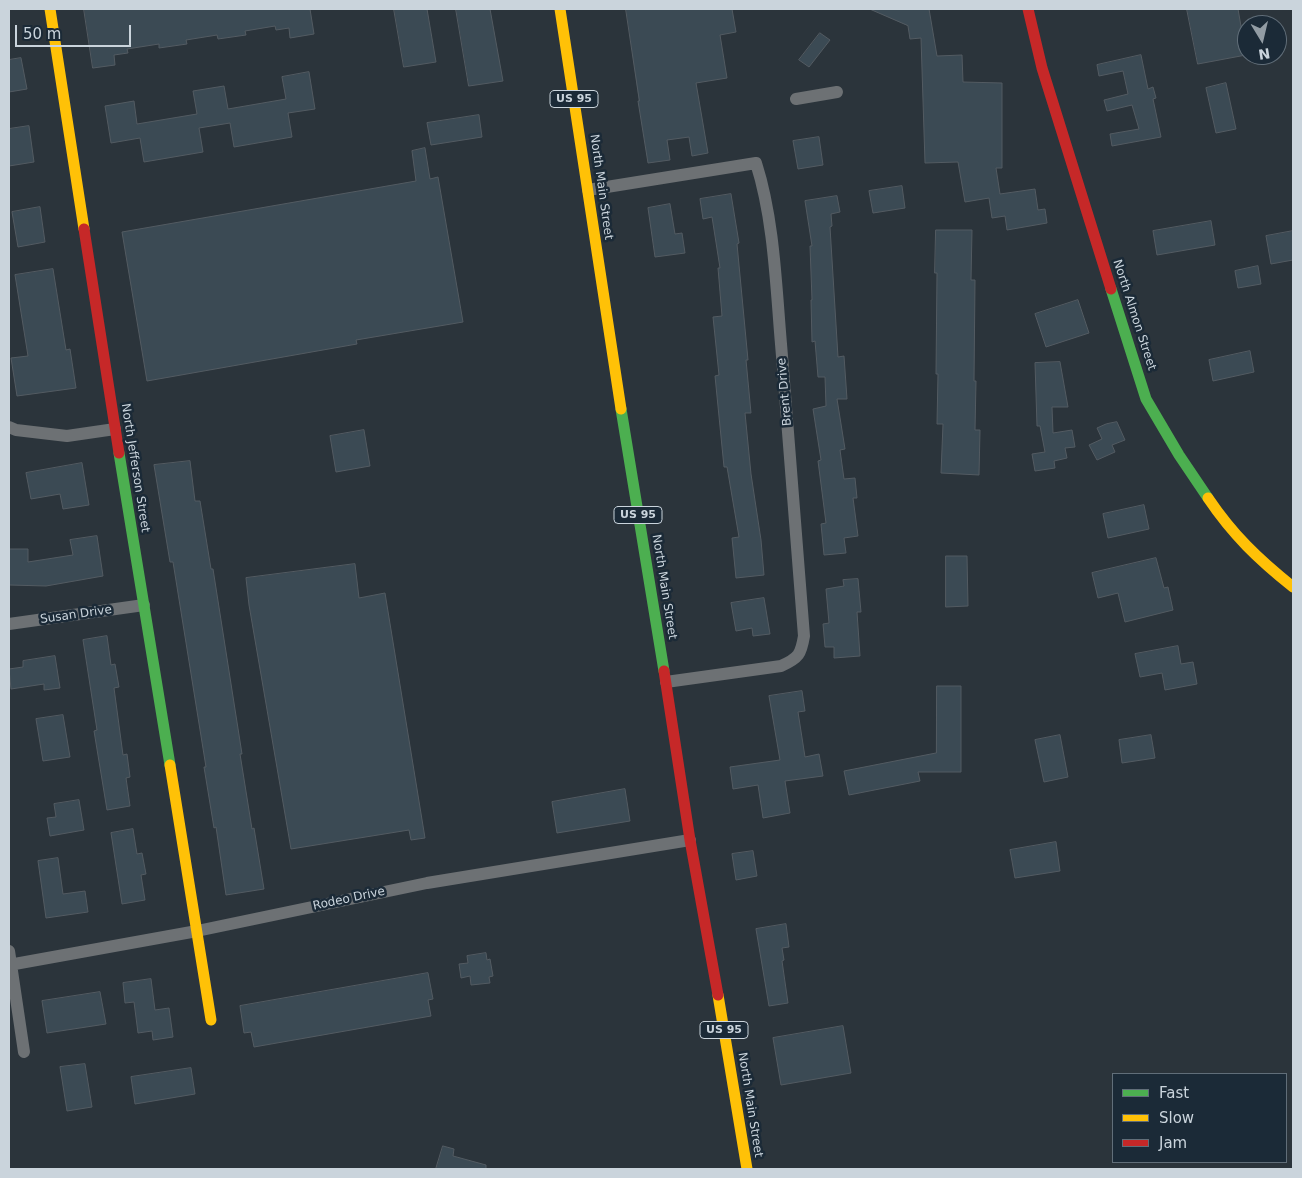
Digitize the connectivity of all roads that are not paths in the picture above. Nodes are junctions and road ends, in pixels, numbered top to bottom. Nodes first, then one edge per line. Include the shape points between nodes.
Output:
1 (50, 9) edge
2 (560, 9) edge
3 (1028, 9) edge
4 (837, 92) dead end
5 (796, 99) dead end
6 (588, 190) junction
7 (9, 427) edge
8 (115, 429) junction
9 (1293, 587) edge
10 (144, 605) junction
11 (9, 624) edge
12 (666, 682) junction
13 (690, 840) junction
14 (197, 931) junction
15 (9, 951) edge
16 (10, 965) edge
17 (211, 1020) dead end
18 (24, 1052) dead end
19 (747, 1169) edge

1 - 8 main road, North Jefferson Street
2 - 6 main road, North Main Street / US 95
3 - 9 main road, North Almon Street via 1042,68 1146,399 1179,456 1226,524
4 - 5 street
6 - 12 main road, North Main Street / US 95 via 609,339
6 - 12 street, Brent Drive via 756,164 762,182 774,258 804,636 802,650 795,660 781,666
7 - 8 street via 67,436
8 - 10 main road, North Jefferson Street
10 - 11 street, Susan Drive
10 - 14 main road, North Jefferson Street
12 - 13 main road, North Main Street / US 95
13 - 14 street, Rodeo Drive via 426,882
13 - 19 main road, North Main Street / US 95
14 - 16 street, Rodeo Drive
14 - 17 main road, North Jefferson Street
15 - 16 street
16 - 18 street

